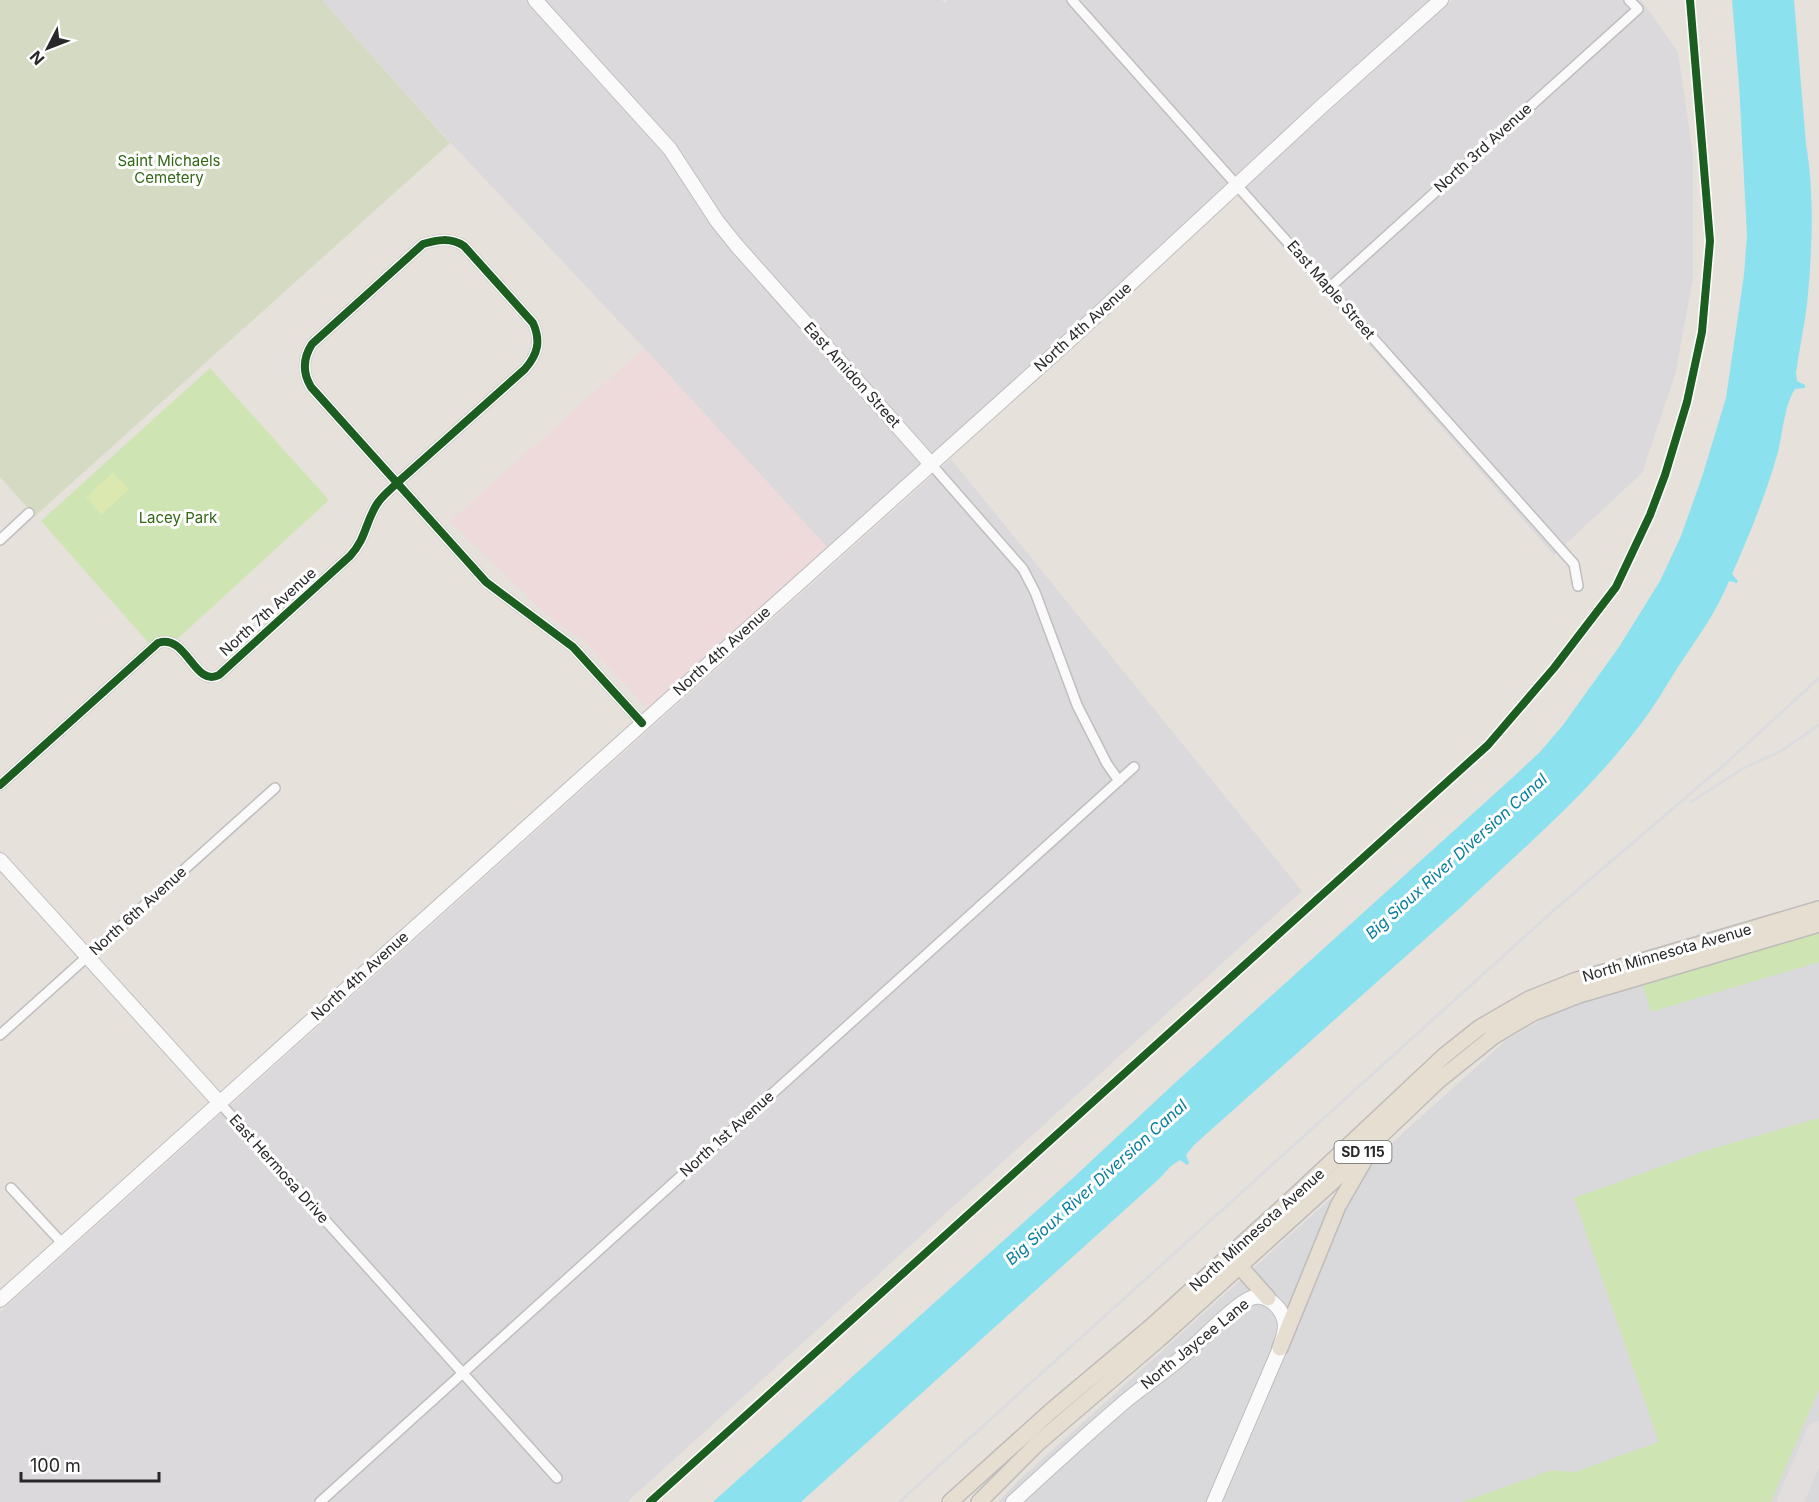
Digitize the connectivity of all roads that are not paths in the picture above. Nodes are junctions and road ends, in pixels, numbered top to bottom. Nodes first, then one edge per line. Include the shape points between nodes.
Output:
1 (535, 0) edge
2 (1072, 0) edge
3 (1441, 0) edge
4 (1629, 0) edge
5 (1237, 184) junction
6 (1329, 288) junction
7 (931, 464) junction
8 (397, 483) junction
9 (29, 513) dead end
10 (0, 540) edge
11 (1578, 586) dead end
12 (642, 723) junction
13 (1134, 767) dead end
14 (1119, 781) junction
15 (0, 785) edge
16 (275, 788) dead end
17 (0, 860) edge
18 (1819, 909) edge
19 (1819, 924) edge
20 (87, 957) junction
21 (0, 1035) edge
22 (219, 1102) junction
23 (1400, 1116) junction
24 (11, 1188) dead end
25 (62, 1244) junction
26 (1234, 1261) junction
27 (1268, 1298) junction
28 (0, 1300) edge
29 (1280, 1348) junction
30 (462, 1373) junction
31 (557, 1478) dead end
32 (320, 1502) edge
33 (950, 1502) edge
34 (979, 1502) edge
35 (1013, 1502) edge
36 (1214, 1502) edge

1 - 7 main road, East Amidon Street via 670,150 732,240
2 - 5 street, East Maple Street
3 - 5 main road, North 4th Avenue
4 - 6 street, North 3rd Avenue via 1638,9
5 - 6 street, East Maple Street
5 - 7 main road, North 4th Avenue
6 - 11 street, East Maple Street via 1574,564
7 - 12 main road, North 4th Avenue
7 - 14 street, East Amidon Street via 1023,568 1077,705
8 - 8 street, North 7th Avenue via 525,369 538,345 533,323 457,242 440,239 423,244 312,344 306,354 305,379 310,387
8 - 12 street via 486,582 573,647
8 - 15 street, North 7th Avenue via 377,504 360,545 351,556 219,675 206,676 173,643 158,644
9 - 10 street
12 - 22 main road, North 4th Avenue
13 - 14 street, North 1st Avenue
14 - 30 street, North 1st Avenue
16 - 20 street, North 6th Avenue
17 - 20 main road, East Hermosa Drive
18 - 26 main road, North Minnesota Avenue / SD 115 via 1574,981 1495,1018 1444,1055
19 - 23 main road, North Minnesota Avenue / SD 115 via 1553,1004 1494,1036
20 - 21 street, North 6th Avenue
20 - 22 main road, East Hermosa Drive
22 - 25 main road, North 4th Avenue
22 - 30 street, East Hermosa Drive
23 - 26 main road, North Minnesota Avenue / SD 115 via 1329,1185
23 - 29 main road via 1364,1160 1346,1191
24 - 25 street
25 - 28 main road, North 4th Avenue
26 - 27 main road
26 - 33 main road, North Minnesota Avenue / SD 115
26 - 34 main road, North Minnesota Avenue / SD 115
27 - 29 main road, North Jaycee Lane via 1284,1319
27 - 35 main road, North Jaycee Lane via 1259,1296 1244,1301
29 - 36 main road, North Jaycee Lane
30 - 31 street, East Hermosa Drive
30 - 32 street, North 1st Avenue

